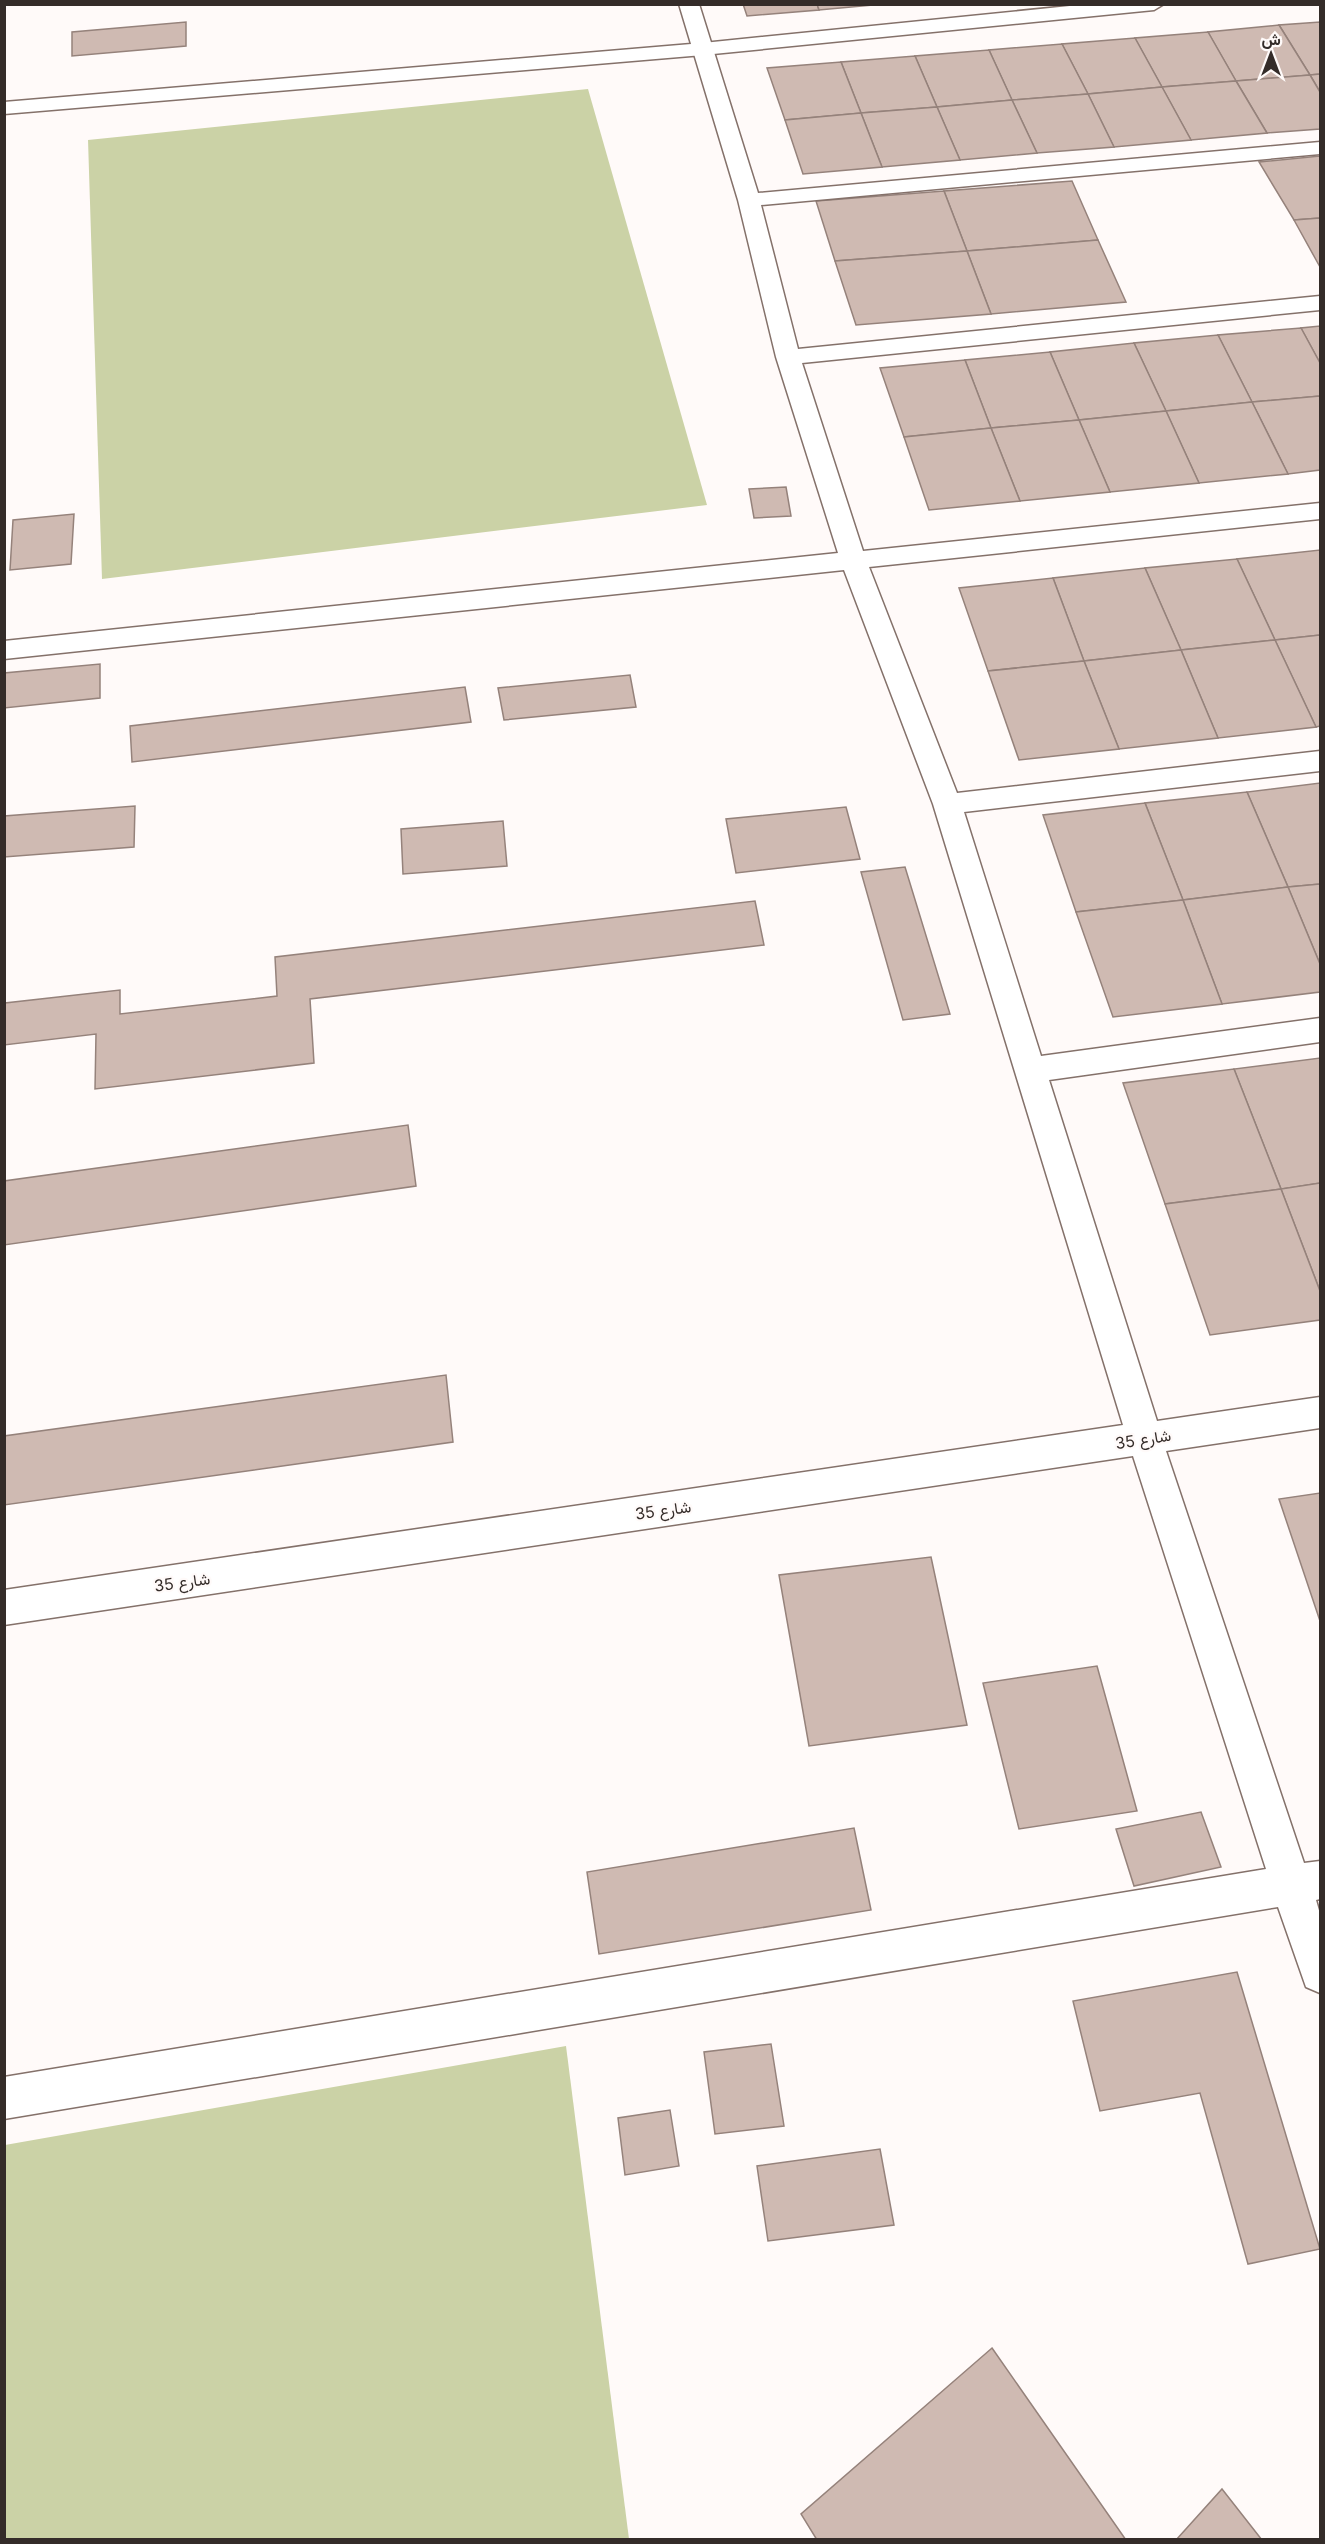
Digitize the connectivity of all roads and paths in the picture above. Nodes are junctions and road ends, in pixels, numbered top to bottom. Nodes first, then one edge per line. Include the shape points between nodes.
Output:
1 (689, 4) edge
2 (1154, 4) edge
3 (703, 49) junction
4 (4, 108) edge
5 (1320, 148) edge
6 (749, 200) junction
7 (1320, 303) edge
8 (788, 357) junction
9 (1320, 511) edge
10 (853, 560) junction
11 (4, 650) edge
12 (1320, 761) edge
13 (947, 804) junction
14 (1320, 1030) edge
15 (1032, 1070) junction
16 (1320, 1412) edge
17 (1145, 1439) junction
18 (4, 1608) edge
19 (1306, 1882) edge
20 (1320, 1973) edge
21 (4, 2098) edge

1 - 3 street
2 - 3 street
3 - 4 street
3 - 6 street
5 - 6 street
6 - 8 street
7 - 8 street
8 - 10 street
9 - 10 street
10 - 11 street
10 - 13 street
12 - 13 street
13 - 15 street
14 - 15 street
15 - 17 street
16 - 17 street, شارع 35
17 - 18 street, شارع 35
17 - 19 street
19 - 20 street
19 - 21 street

